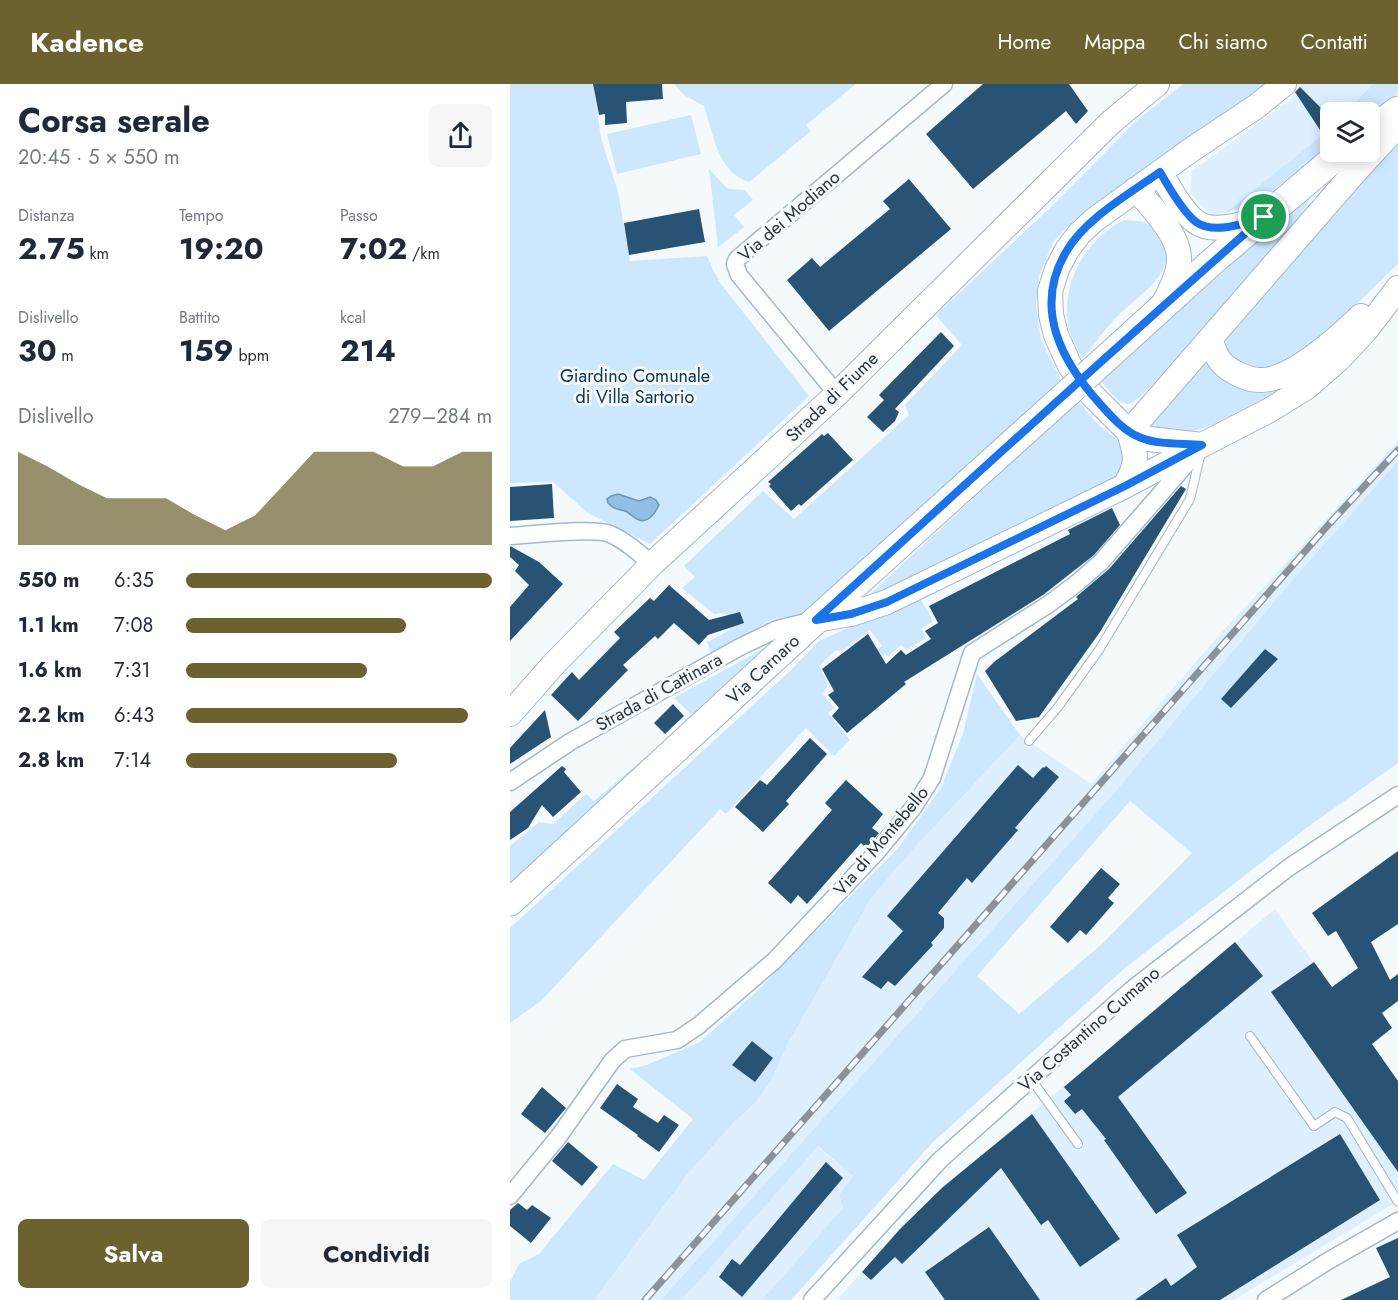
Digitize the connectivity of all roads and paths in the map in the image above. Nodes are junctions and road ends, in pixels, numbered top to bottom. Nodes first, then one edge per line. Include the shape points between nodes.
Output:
1 (944, 84) edge
2 (1157, 84) edge
3 (1284, 84) edge
4 (1398, 110) edge
5 (1380, 124) edge
6 (1398, 125) edge
7 (1330, 162) edge
8 (1160, 172) junction
9 (1136, 189) junction
10 (1264, 217) junction
11 (1398, 281) edge
12 (1398, 288) edge
13 (1162, 308) junction
14 (1211, 339) junction
15 (837, 394) junction
16 (1129, 432) junction
17 (1202, 445) junction
18 (1125, 486) junction
19 (510, 536) edge
20 (652, 564) junction
21 (816, 620) junction
22 (510, 714) edge
23 (1029, 741) dead end
24 (510, 782) edge
25 (1398, 795) edge
26 (510, 902) edge
27 (1250, 1036) dead end
28 (1031, 1079) junction
29 (1078, 1144) dead end
30 (510, 1196) edge
31 (1398, 1202) edge
32 (1398, 1221) edge
33 (812, 1300) edge
34 (1266, 1300) edge

1 - 15 street, Via dei Modiano via 736,259 739,275
2 - 15 street, Strada di Fiume via 1073,158
3 - 8 street
4 - 5 main road
6 - 14 street
7 - 10 main road, Via Carnaro
8 - 9 street
8 - 10 street via 1196,222 1211,227 1239,226
9 - 13 street via 1175,240 1180,259
9 - 16 street via 1079,234 1057,269 1050,291 1056,335 1070,366
10 - 13 main road, Via Carnaro
11 - 14 street via 1313,356 1276,378 1260,380 1225,368 1214,354
12 - 17 street via 1346,352 1307,387
13 - 21 main road, Via Carnaro, bridge
14 - 16 street
15 - 20 street, Strada di Fiume
16 - 17 street via 1141,438
16 - 18 street via 1135,468
17 - 18 street
17 - 23 lane via 1190,499 1099,650
17 - 30 street, Via di Montebello via 1101,562 1077,584 972,653 932,778 876,853 774,961 698,1026 677,1040 625,1049 612,1061 566,1128
18 - 21 street via 887,602
19 - 20 street via 608,532
20 - 22 street, Strada di Fiume
21 - 24 street, Strada di Cattinara via 777,629 738,648 570,742
21 - 26 main road, Via Carnaro
25 - 28 street, Via Costantino Cumano via 1268,883 1131,990
27 - 31 lane via 1314,1126 1335,1112 1347,1119
28 - 29 lane
28 - 33 street, Via Costantino Cumano via 940,1160
32 - 34 street

